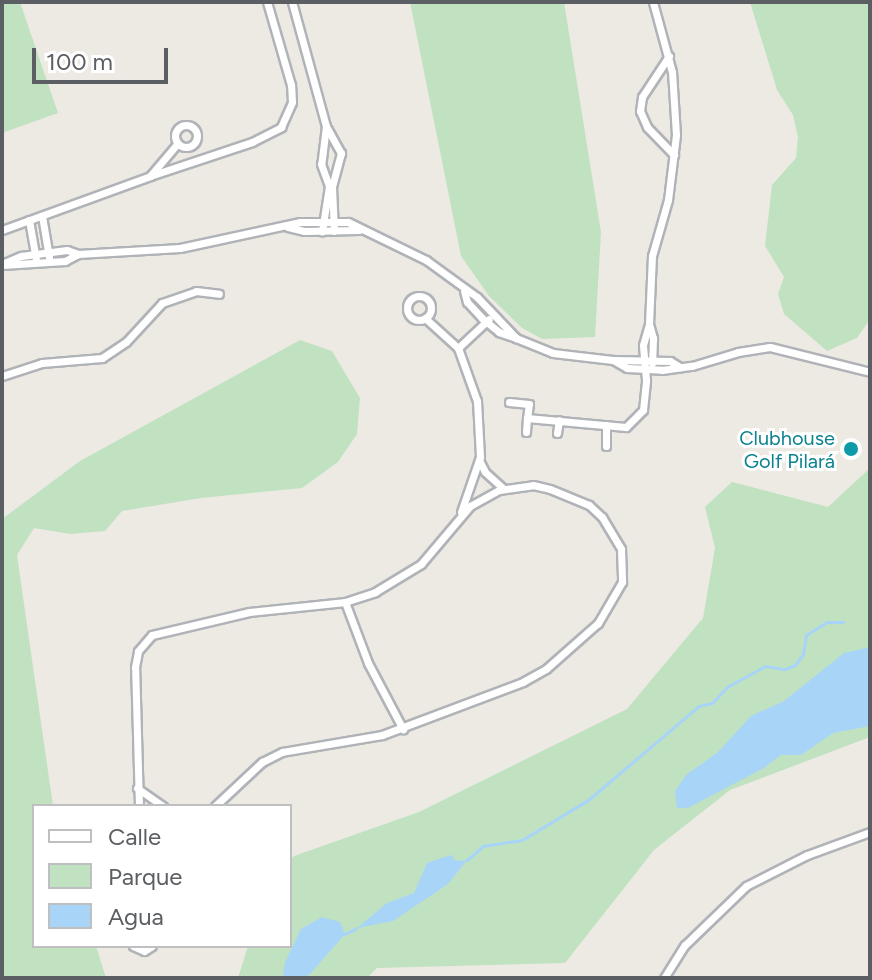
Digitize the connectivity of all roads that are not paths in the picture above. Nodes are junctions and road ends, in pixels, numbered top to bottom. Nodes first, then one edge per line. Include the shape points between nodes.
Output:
1 (267, 2) edge
2 (292, 2) edge
3 (653, 2) edge
4 (669, 56) junction
5 (326, 126) junction
6 (177, 144) dead end
7 (674, 155) junction
8 (150, 176) junction
9 (42, 216) junction
10 (29, 220) junction
11 (322, 221) junction
12 (335, 222) junction
13 (286, 226) junction
14 (2, 230) edge
15 (359, 230) junction
16 (322, 231) junction
17 (334, 231) junction
18 (48, 252) junction
19 (36, 254) junction
20 (78, 254) junction
21 (50, 263) junction
22 (2, 264) edge
23 (37, 264) junction
24 (464, 291) junction
25 (219, 294) dead end
26 (493, 315) junction
27 (425, 318) dead end
28 (486, 322) junction
29 (516, 338) junction
30 (458, 348) junction
31 (648, 359) junction
32 (613, 360) junction
33 (680, 367) junction
34 (647, 369) junction
35 (870, 372) edge
36 (2, 376) edge
37 (509, 402) dead end
38 (546, 409) dead end
39 (588, 411) dead end
40 (620, 415) dead end
41 (527, 418) junction
42 (545, 419) junction
43 (559, 420) junction
44 (586, 423) junction
45 (606, 425) junction
46 (618, 426) junction
47 (526, 432) dead end
48 (557, 433) dead end
49 (606, 446) dead end
50 (479, 460) junction
51 (504, 489) junction
52 (459, 518) junction
53 (345, 602) junction
54 (403, 729) junction
55 (137, 788) junction
56 (139, 804) edge
57 (160, 804) edge
58 (217, 804) edge
59 (869, 834) edge
60 (664, 978) edge

1 - 8 street via 291,85 292,102 281,127
2 - 5 street
3 - 4 street
4 - 7 street
4 - 7 street via 642,97 640,111 647,127
5 - 11 street via 321,164 329,186
5 - 12 street via 341,153 332,187
6 - 8 street
7 - 31 street via 652,256 653,338
8 - 9 street
9 - 10 street
9 - 18 street
10 - 14 street
10 - 19 street
11 - 12 street
11 - 13 street
11 - 16 street
12 - 15 street via 348,222
12 - 17 street
13 - 16 street
13 - 20 street via 180,248
15 - 17 street
15 - 24 street via 426,260
16 - 17 street
18 - 19 street
18 - 20 street
18 - 21 street
19 - 22 street
19 - 23 street
20 - 21 street
21 - 23 street
22 - 23 street
24 - 26 street
24 - 28 street
25 - 36 street via 196,291 162,303 126,342 102,358 42,363
26 - 28 street
26 - 29 street
27 - 30 street
28 - 29 street
28 - 30 street
29 - 32 street via 553,353
30 - 50 street via 477,401
31 - 32 street
31 - 33 street
31 - 34 street
32 - 34 street via 627,368
33 - 34 street
33 - 35 street via 770,347
34 - 46 street via 643,410 626,427
37 - 41 street via 529,404
38 - 42 street
39 - 44 street
40 - 46 street
41 - 42 street
41 - 47 street
42 - 43 street
43 - 44 street
43 - 48 street
44 - 45 street
45 - 46 street
45 - 49 street
50 - 51 street
50 - 52 street
51 - 52 street via 486,495
51 - 54 street via 533,485 589,505 621,549 622,582 598,623 546,669
52 - 53 street via 421,564 375,592
53 - 54 street via 368,663
53 - 55 street via 249,612 152,635 143,642 135,667
54 - 58 street via 282,752 262,762
55 - 56 street
55 - 57 street
59 - 60 street via 807,855 746,886 685,945

